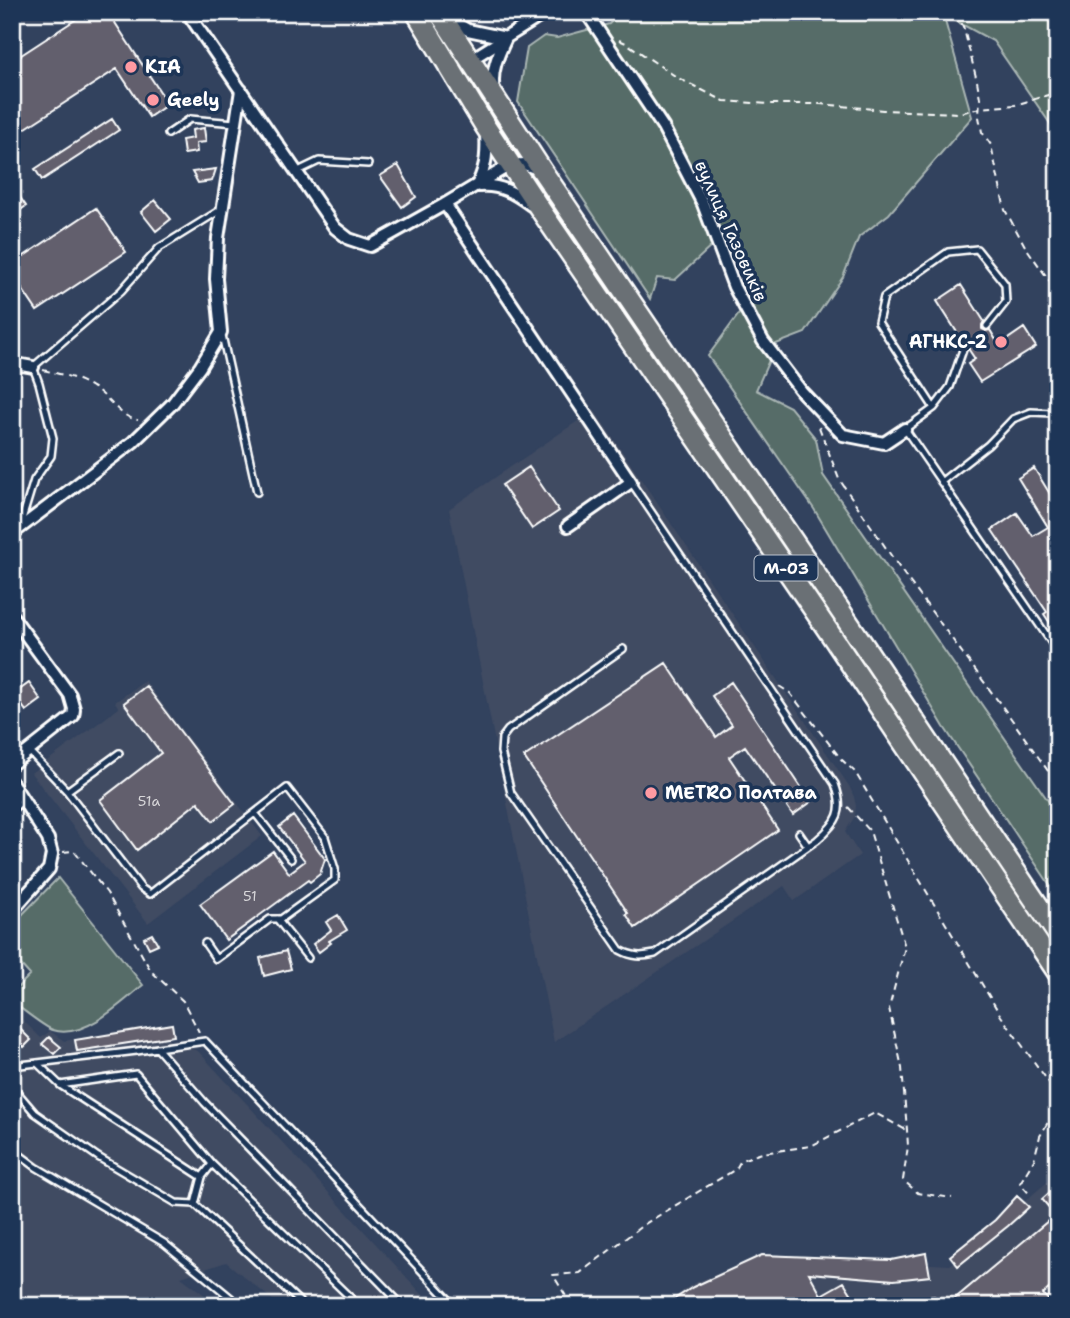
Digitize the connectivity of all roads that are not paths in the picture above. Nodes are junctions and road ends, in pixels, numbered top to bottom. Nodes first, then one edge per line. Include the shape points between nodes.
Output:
1 (187, 12) edge
2 (439, 12) edge
3 (547, 12) edge
4 (586, 12) edge
5 (421, 20) edge
6 (506, 38) junction
7 (470, 60) junction
8 (241, 90) junction
9 (495, 98) junction
10 (469, 99) junction
11 (235, 123) junction
12 (485, 126) junction
13 (517, 132) junction
14 (168, 134) dead end
15 (368, 164) dead end
16 (510, 165) junction
17 (296, 172) junction
18 (543, 172) junction
19 (477, 186) junction
20 (445, 204) junction
21 (222, 209) junction
22 (544, 215) junction
23 (988, 327) dead end
24 (221, 332) junction
25 (965, 344) dead end
26 (33, 367) junction
27 (12, 368) edge
28 (934, 408) junction
29 (1058, 415) edge
30 (905, 429) junction
31 (631, 482) junction
32 (941, 482) junction
33 (257, 492) dead end
34 (568, 526) dead end
35 (16, 531) edge
36 (12, 616) edge
37 (623, 649) dead end
38 (1058, 652) edge
39 (30, 751) junction
40 (119, 753) dead end
41 (12, 764) edge
42 (12, 783) edge
43 (67, 791) junction
44 (23, 800) junction
45 (12, 810) edge
46 (255, 813) junction
47 (799, 833) dead end
48 (808, 846) junction
49 (291, 859) dead end
50 (12, 911) edge
51 (277, 919) junction
52 (1058, 935) edge
53 (205, 943) dead end
54 (308, 958) dead end
55 (1058, 973) edge
56 (156, 1048) junction
57 (37, 1063) junction
58 (12, 1066) edge
59 (60, 1085) junction
60 (12, 1086) edge
61 (12, 1149) edge
62 (212, 1164) junction
63 (202, 1177) junction
64 (195, 1203) junction
65 (241, 1306) edge
66 (304, 1306) edge
67 (359, 1306) edge
68 (403, 1306) edge
69 (455, 1306) edge

1 - 8 street
2 - 6 street via 468,30
2 - 7 highway, М-03
3 - 6 street
4 - 30 street, вулиця Газовиків via 663,127 703,204 734,287 763,341 802,392 843,435 884,443
5 - 7 street via 454,52
5 - 10 highway, М-03
6 - 7 street
6 - 9 street via 493,72
7 - 9 highway, М-03
7 - 10 street via 466,77
8 - 11 street
8 - 17 street
9 - 13 highway, М-03
10 - 12 highway, М-03
11 - 14 lane via 190,119
11 - 21 street
12 - 16 highway, М-03
12 - 19 street via 487,158
13 - 16 street
13 - 18 highway, М-03
15 - 17 lane via 319,161
16 - 18 street via 525,164
16 - 19 street
16 - 22 highway, М-03
17 - 20 street via 335,228 370,246
18 - 52 highway, М-03
19 - 20 street
19 - 22 street via 498,186 512,192
20 - 31 street
21 - 24 street via 216,279
21 - 26 lane via 159,248 121,291
22 - 55 highway, М-03
23 - 28 lane via 1006,302 1005,284 977,249 948,252 884,297 878,322
24 - 33 lane
24 - 35 street via 172,404 133,442
25 - 28 lane via 950,387
26 - 27 street
26 - 35 lane via 53,438 51,456 34,480
28 - 30 lane
29 - 32 lane via 1031,412 1013,419
30 - 32 lane
31 - 34 street
31 - 48 lane via 835,784 840,811 828,831
32 - 38 lane
36 - 39 street via 70,695 74,709 73,716
37 - 48 lane via 508,730 501,744 511,793 620,950 630,956 655,954
39 - 41 street
39 - 43 lane
40 - 43 lane
42 - 44 street
43 - 46 lane via 149,894
44 - 45 lane
44 - 50 street via 48,839 52,855 49,869
46 - 49 lane
46 - 51 lane via 287,788 325,837 335,869 335,880
47 - 48 lane
51 - 53 lane via 270,919 216,959
51 - 54 lane
56 - 57 lane
56 - 68 lane
56 - 69 lane via 205,1041
57 - 58 lane
57 - 59 lane
59 - 62 lane via 136,1074
59 - 63 lane
60 - 64 lane via 35,1113 98,1157 176,1203
61 - 65 lane via 164,1243
62 - 63 lane
62 - 67 lane
63 - 64 lane
64 - 66 lane

